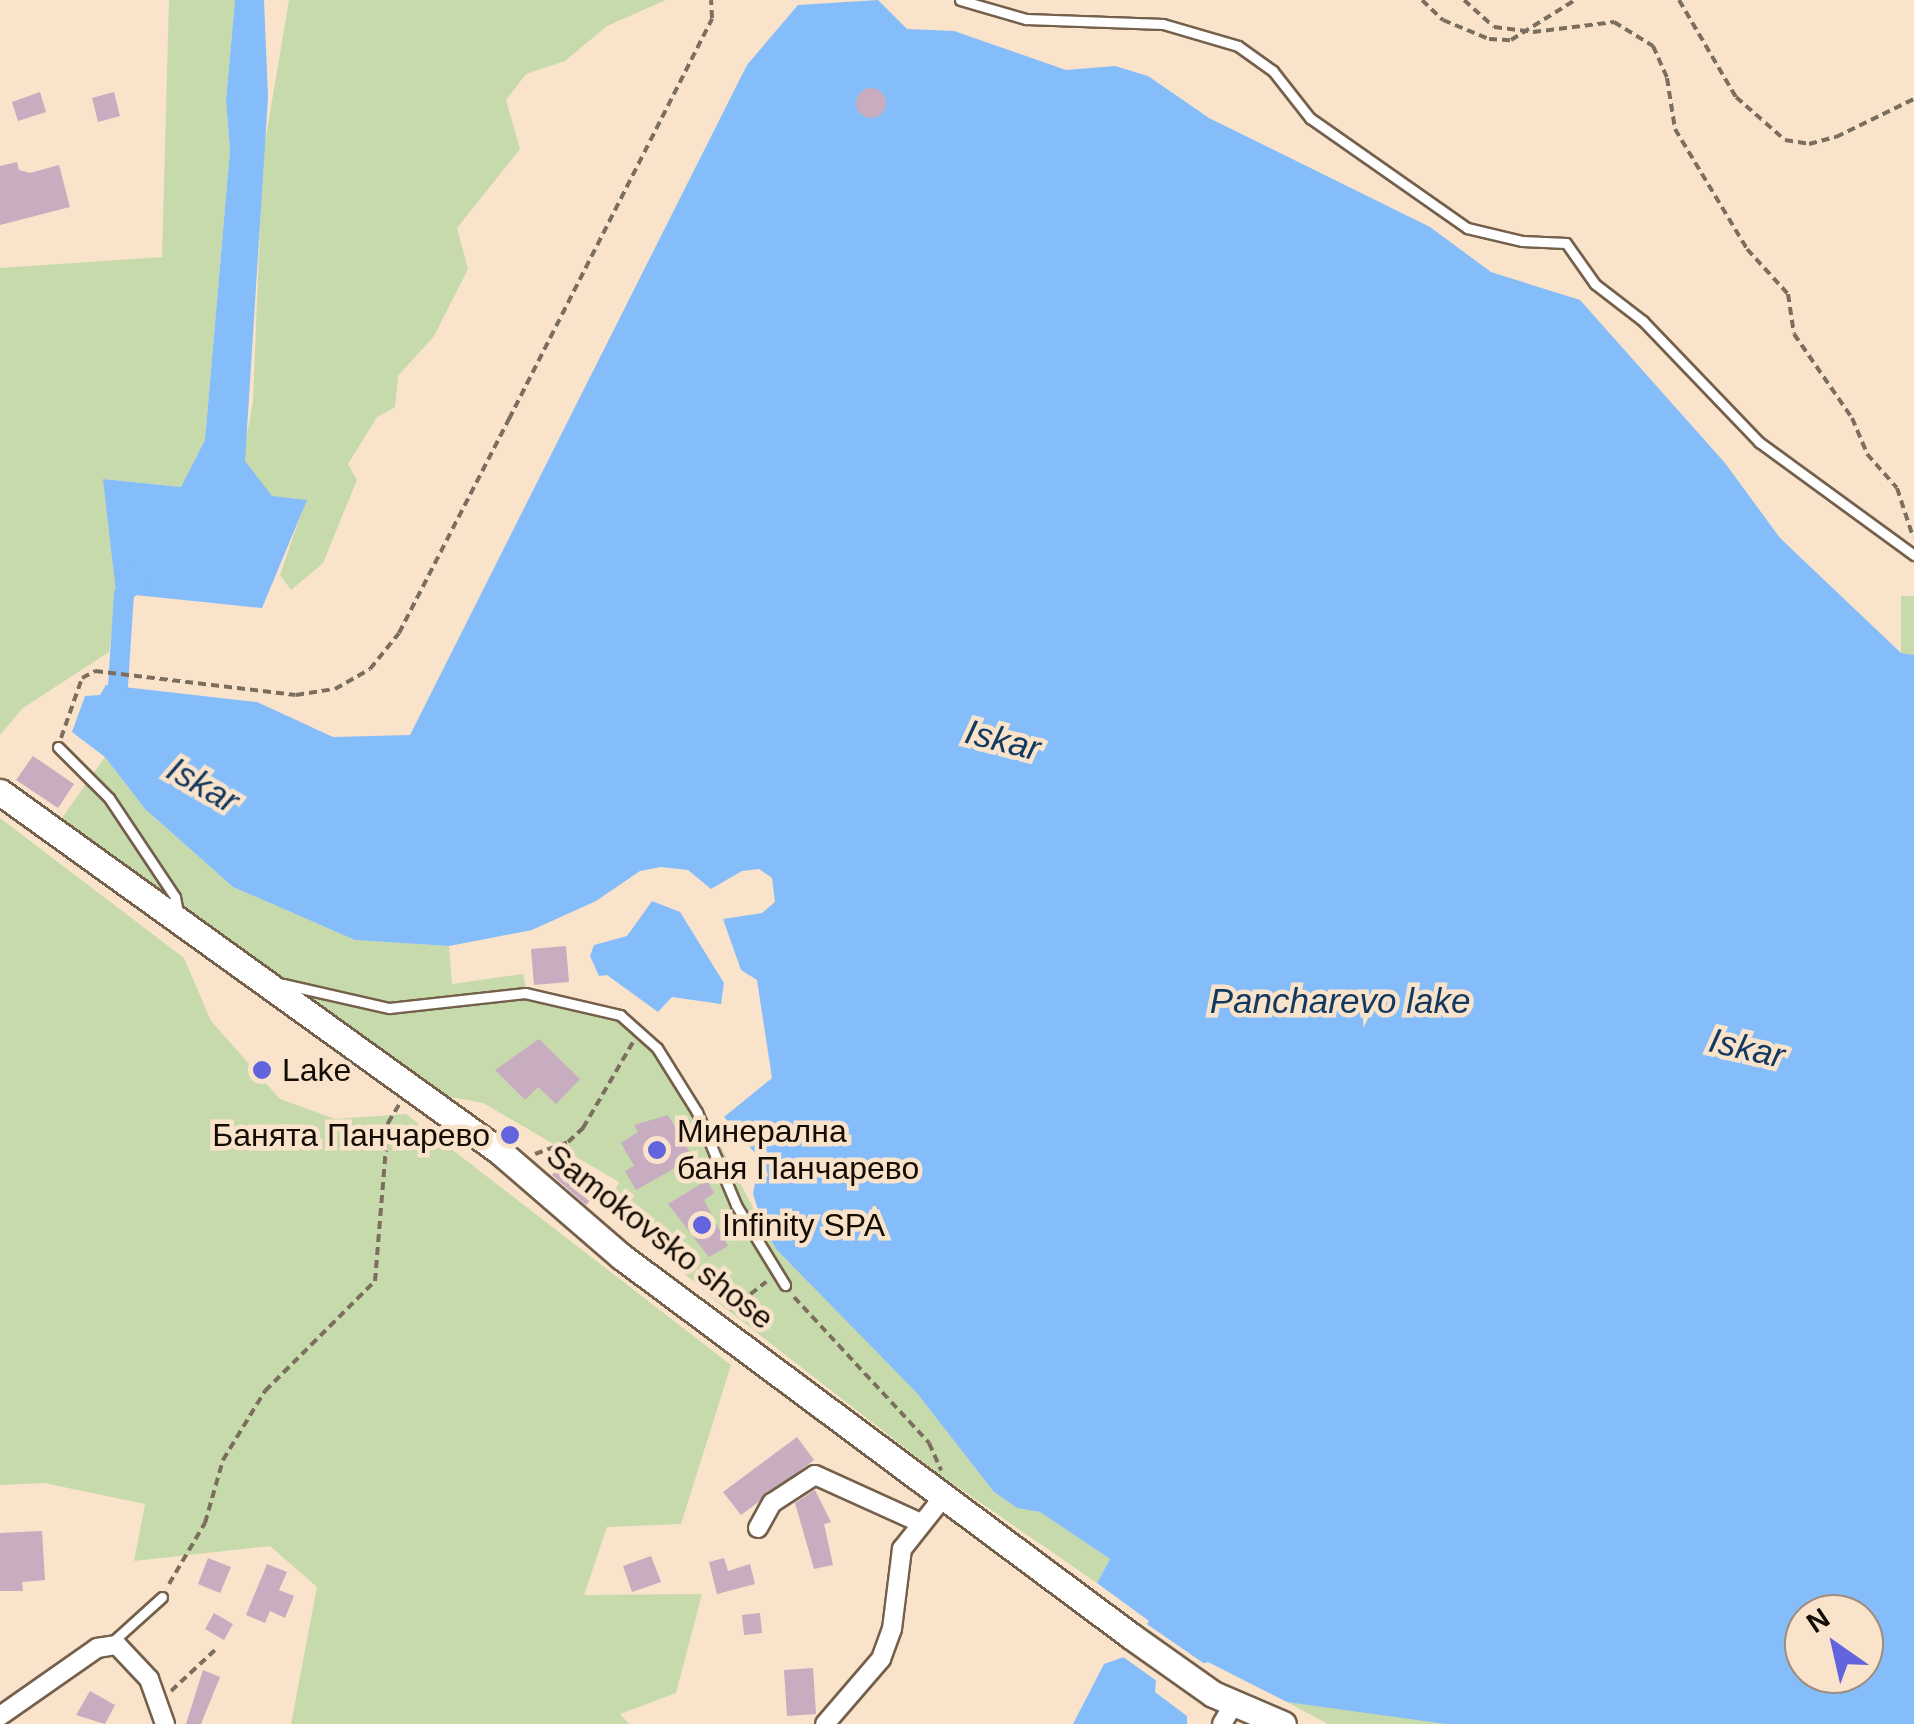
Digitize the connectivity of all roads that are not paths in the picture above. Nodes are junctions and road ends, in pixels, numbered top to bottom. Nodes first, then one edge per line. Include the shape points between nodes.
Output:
1 (960, 0) edge
2 (1914, 555) edge
3 (58, 747) road end
4 (0, 792) edge
5 (182, 927) junction
6 (251, 977) junction
7 (785, 1285) road end
8 (945, 1495) junction
9 (921, 1523) junction
10 (758, 1528) dead end
11 (162, 1597) road end
12 (108, 1646) junction
13 (1228, 1714) edge
14 (0, 1716) edge
15 (165, 1724) edge
16 (824, 1724) edge
17 (1283, 1724) edge

1 - 2 lane via 1026,19 1163,24 1238,46 1273,71 1310,118 1467,228 1522,242 1566,243 1595,284 1643,321 1759,442
3 - 5 lane via 109,798 175,897
4 - 5 main road, Samokovsko shose
5 - 6 main road, Samokovsko shose
6 - 7 lane via 388,1008 465,996 559,996 620,1015 642,1034 698,1112 736,1205
6 - 8 main road, Samokovsko shose via 512,1162 622,1256
8 - 9 street
8 - 13 main road, Samokovsko shose
9 - 10 street via 814,1475 772,1503
9 - 16 street via 894,1573 892,1630 881,1659
11 - 12 lane
12 - 14 street
12 - 15 street via 126,1649
13 - 17 main road, Samokovsko shose

